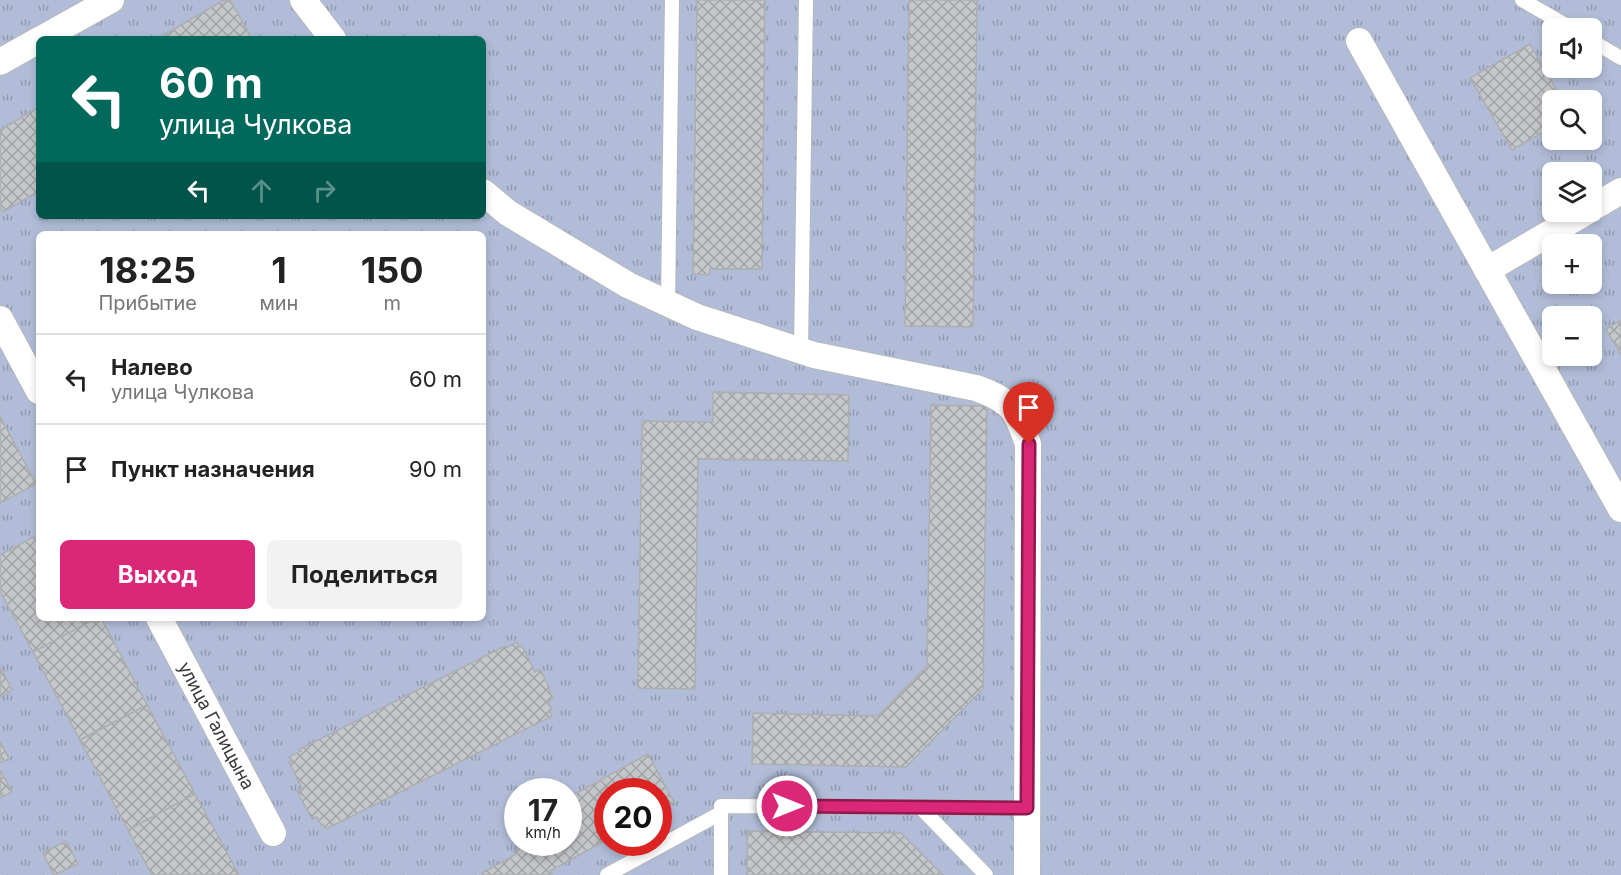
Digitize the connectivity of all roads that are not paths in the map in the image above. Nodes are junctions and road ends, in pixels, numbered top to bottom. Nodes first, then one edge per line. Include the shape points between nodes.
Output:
1 (111, 0) edge
2 (303, 0) edge
3 (672, 0) edge
4 (806, 0) edge
5 (1522, 0) edge
6 (1554, 18) edge
7 (47, 36) edge
8 (331, 36) edge
9 (1359, 41) dead end
10 (36, 42) edge
11 (1602, 47) edge
12 (1621, 58) edge
13 (0, 62) edge
14 (1621, 191) edge
15 (486, 195) edge
16 (1602, 202) edge
17 (1569, 222) edge
18 (1487, 270) junction
19 (668, 304) junction
20 (0, 319) edge
21 (801, 350) junction
22 (36, 385) edge
23 (1621, 509) edge
24 (161, 621) edge
25 (920, 807) junction
26 (1027, 808) junction
27 (721, 813) junction
28 (273, 833) dead end
29 (608, 875) edge
30 (721, 875) edge
31 (986, 875) edge
32 (1027, 875) edge

1 - 7 street
2 - 8 street
3 - 19 lane
4 - 21 lane
5 - 6 lane
9 - 18 street
10 - 13 street
11 - 12 lane
14 - 16 street
15 - 19 street via 508,213 628,285
17 - 18 street
18 - 23 street
19 - 21 street
20 - 22 street
21 - 26 street via 976,388 1001,397 1020,418 1029,444
24 - 28 street, улица Галицына
25 - 26 lane
25 - 27 lane via 721,806
25 - 31 lane
26 - 32 street
27 - 29 lane
27 - 30 lane

